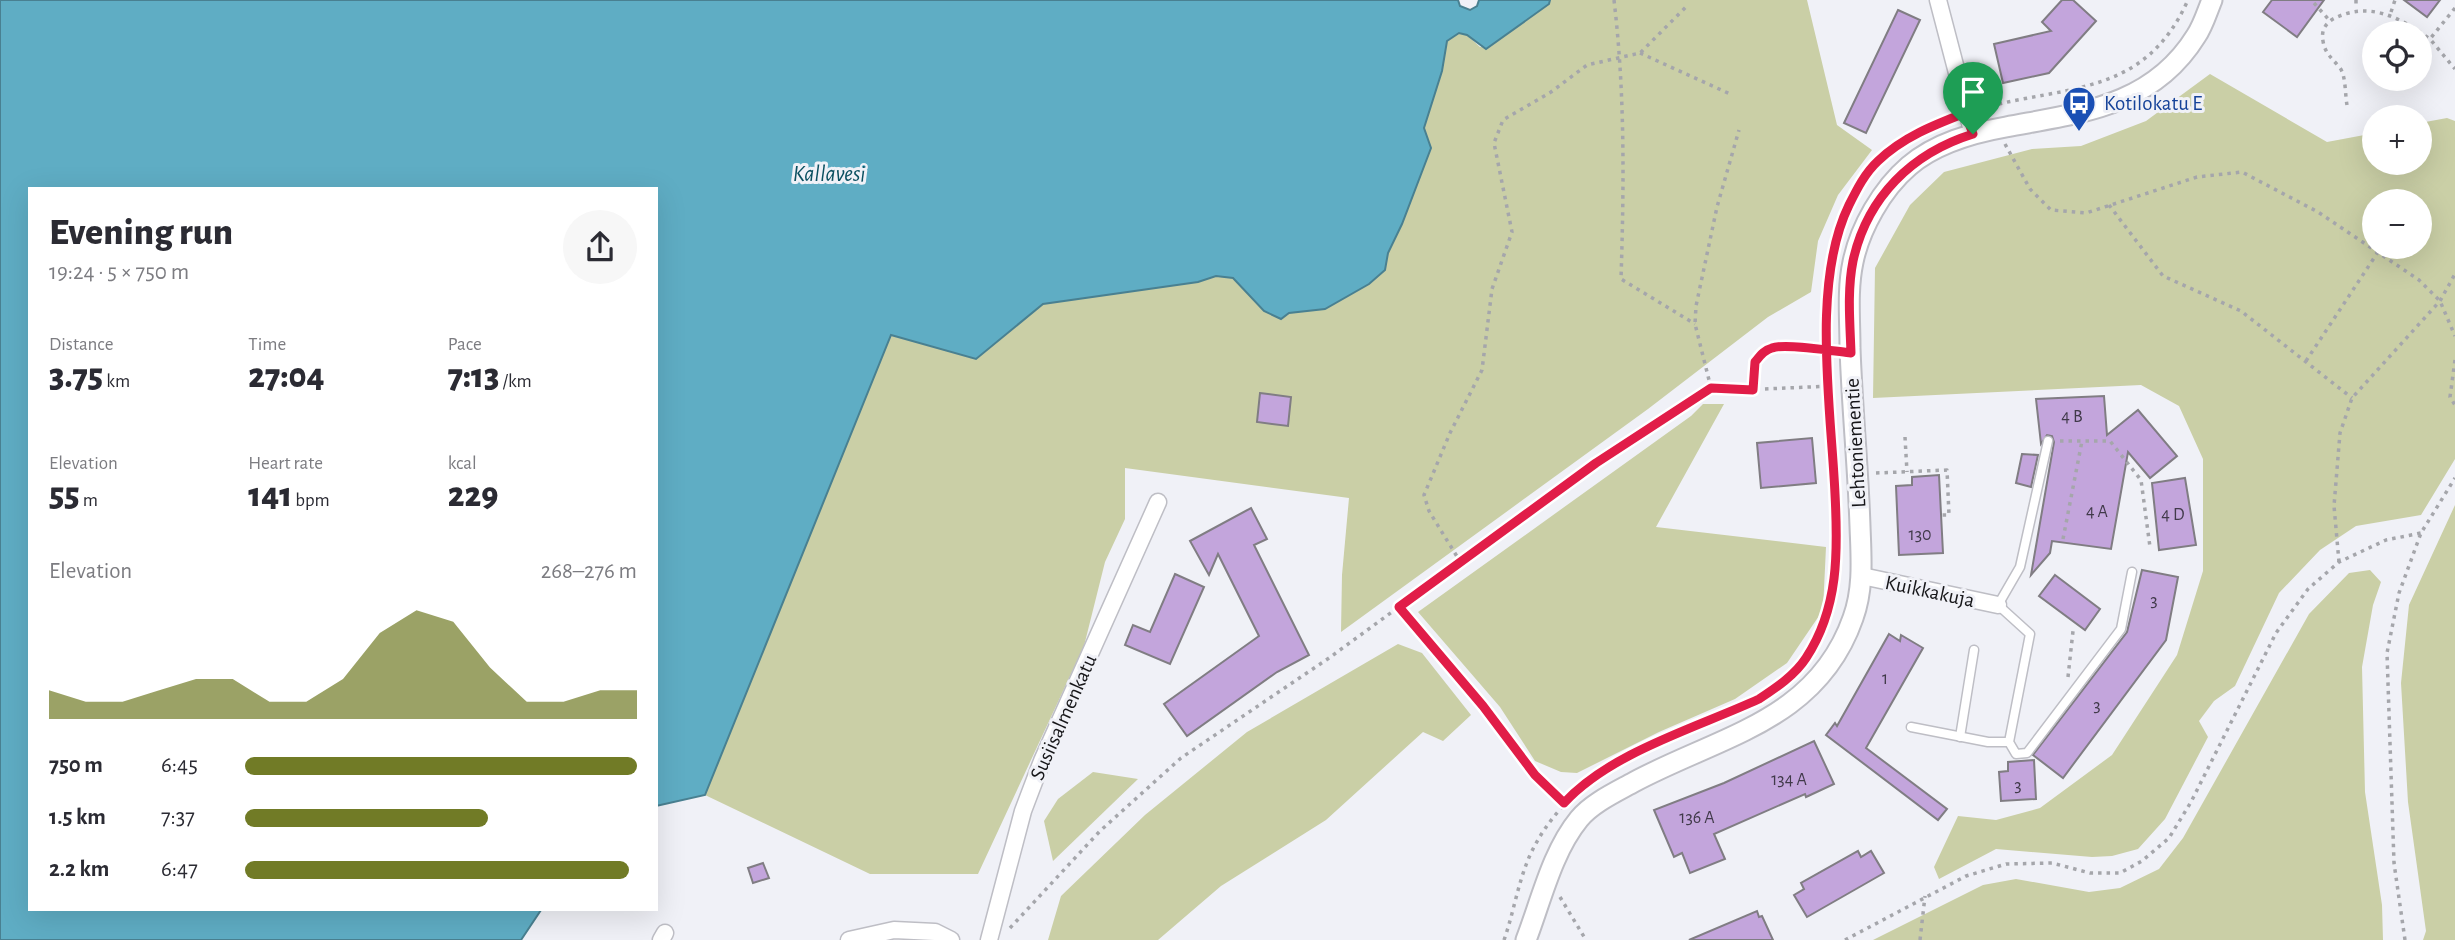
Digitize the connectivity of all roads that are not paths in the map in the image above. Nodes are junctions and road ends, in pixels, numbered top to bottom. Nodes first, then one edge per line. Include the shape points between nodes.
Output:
1 (1938, 0) edge
2 (2212, 0) edge
3 (1973, 134) junction
4 (1851, 353) junction
5 (1753, 390) road end
6 (2048, 441) road end
7 (1158, 502) dead end
8 (2132, 572) dead end
9 (1861, 576) junction
10 (1998, 605) junction
11 (1974, 650) dead end
12 (1911, 727) dead end
13 (1960, 737) junction
14 (2009, 742) junction
15 (849, 940) edge
16 (951, 940) edge
17 (989, 940) edge
18 (1526, 940) edge

1 - 3 street
2 - 3 street, Lehtoniementie via 2196,37 2171,66 2136,94 2102,108
3 - 4 street, Lehtoniementie via 1950,141 1910,165 1875,209 1853,261
4 - 5 lane via 1768,349 1755,362
4 - 9 street, Lehtoniementie
6 - 10 lane via 2020,567
7 - 17 street, Susiisalmenkatu via 1042,761 1023,811
8 - 14 lane via 2121,629 2027,753 2016,754
9 - 10 street, Kuikkakuja
9 - 18 street, Lehtoniementie via 1843,646 1794,702 1612,794 1580,818 1559,854
10 - 14 lane via 2030,634
11 - 13 lane
12 - 13 lane
13 - 14 lane
15 - 16 street via 894,930 935,932

